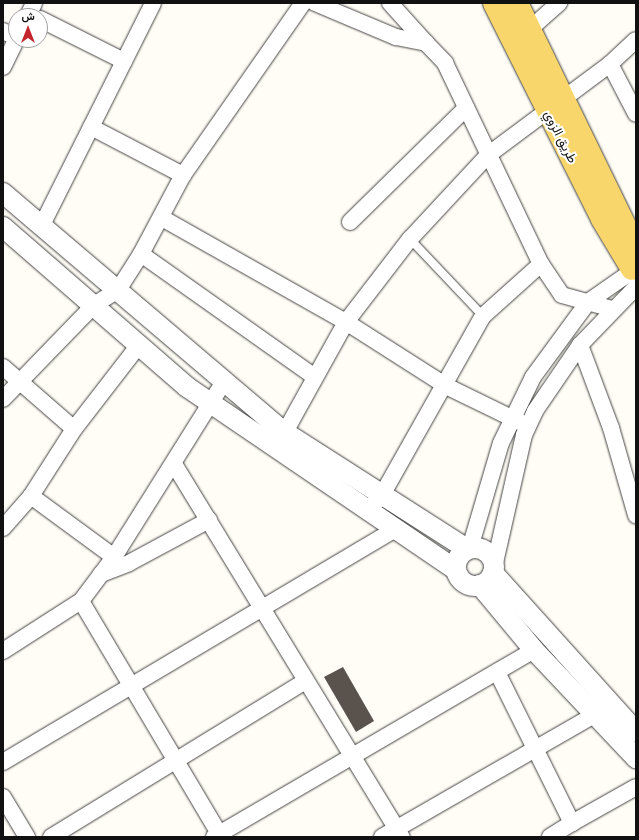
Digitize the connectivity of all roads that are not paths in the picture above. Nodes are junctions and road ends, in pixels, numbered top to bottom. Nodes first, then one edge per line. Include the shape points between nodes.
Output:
1 (153, 3) edge
2 (303, 3) edge
3 (315, 3) edge
4 (390, 3) edge
5 (494, 3) edge
6 (517, 3) edge
7 (559, 3) edge
8 (48, 21) edge
9 (522, 36) junction
10 (636, 40) edge
11 (426, 43) junction
12 (12, 48) edge
13 (124, 61) junction
14 (610, 64) junction
15 (3, 67) edge
16 (565, 99) junction
17 (466, 108) junction
18 (547, 112) junction
19 (636, 114) edge
20 (91, 128) junction
21 (488, 155) junction
22 (183, 175) junction
23 (3, 193) edge
24 (162, 218) junction
25 (350, 222) dead end
26 (3, 227) edge
27 (41, 227) junction
28 (410, 239) junction
29 (636, 247) edge
30 (141, 254) junction
31 (541, 264) junction
32 (634, 276) edge
33 (118, 290) junction
34 (588, 302) junction
35 (94, 305) junction
36 (612, 309) junction
37 (483, 316) junction
38 (346, 322) junction
39 (139, 345) junction
40 (580, 345) junction
41 (3, 367) edge
42 (315, 377) junction
43 (19, 380) junction
44 (223, 383) junction
45 (446, 386) junction
46 (3, 399) edge
47 (209, 403) junction
48 (510, 419) junction
49 (528, 426) junction
50 (74, 429) junction
51 (284, 432) junction
52 (276, 450) junction
53 (174, 464) junction
54 (382, 495) junction
55 (31, 496) junction
56 (368, 510) junction
57 (636, 515) edge
58 (209, 520) junction
59 (3, 528) edge
60 (396, 529) junction
61 (469, 549) junction
62 (114, 557) junction
63 (456, 570) junction
64 (102, 574) junction
65 (489, 575) junction
66 (81, 601) junction
67 (263, 609) junction
68 (534, 650) junction
69 (3, 651) edge
70 (497, 672) junction
71 (306, 681) junction
72 (131, 685) junction
73 (596, 714) junction
74 (636, 732) edge
75 (536, 749) junction
76 (354, 758) junction
77 (636, 758) edge
78 (175, 759) junction
79 (3, 762) edge
80 (636, 787) edge
81 (3, 797) edge
82 (572, 823) junction
83 (400, 832) edge
84 (218, 836) edge
85 (27, 837) edge
86 (51, 837) edge
87 (382, 837) edge
88 (550, 837) edge

1 - 13 street
2 - 22 street
3 - 11 street via 396,37
4 - 11 street
5 - 9 main road, طريق الزوي
6 - 9 main road, طريق الزوي
7 - 9 street
8 - 13 street
9 - 16 main road, طريق الزوي
9 - 18 main road, طريق الزوي
10 - 14 street
11 - 17 street via 445,63
12 - 15 street
13 - 20 street
14 - 16 street
14 - 19 street
16 - 18 street
16 - 29 main road, طريق الزوي via 598,175
17 - 21 street
17 - 25 street
18 - 21 street
18 - 32 main road, طريق الزوي
20 - 22 street
20 - 27 street
21 - 28 street
21 - 31 street
22 - 24 street
23 - 27 street
24 - 30 street
24 - 38 street
26 - 35 street
27 - 33 street
28 - 37 lane
28 - 38 street
30 - 33 street
30 - 42 street
31 - 34 street via 562,295
31 - 37 street
32 - 34 street
32 - 36 street
33 - 35 street
33 - 44 street
34 - 36 street
34 - 48 street via 533,377
35 - 39 street
35 - 43 street
36 - 40 street
37 - 45 street
38 - 42 street
38 - 45 street
39 - 47 street
39 - 50 street
40 - 49 street
40 - 57 street via 611,428
41 - 43 street
42 - 51 street
43 - 46 street
43 - 50 street
44 - 47 street
44 - 51 street
45 - 48 street
45 - 54 street
47 - 52 street
47 - 53 street
48 - 49 street
48 - 61 street
49 - 65 street
50 - 55 street
51 - 52 street
51 - 54 street
52 - 56 street
53 - 58 street
53 - 62 street
54 - 56 street
54 - 61 street
55 - 59 street
55 - 62 street
56 - 60 street
58 - 64 street via 129,564
58 - 67 street
60 - 63 street
60 - 67 street
61 - 63 street via 458,558
61 - 65 street via 486,551
62 - 64 street
63 - 65 street via 462,581
64 - 66 street
65 - 68 street
65 - 74 street
66 - 69 street
66 - 72 street
67 - 71 street
67 - 72 street
68 - 70 street
68 - 73 street
70 - 75 street
70 - 76 street
71 - 76 street
71 - 78 street
72 - 78 street
72 - 79 street
73 - 75 street
73 - 77 street
75 - 82 street
75 - 83 street
76 - 83 street
76 - 84 street
78 - 84 street
78 - 86 street
80 - 82 street
81 - 85 street
82 - 88 street
83 - 87 street

